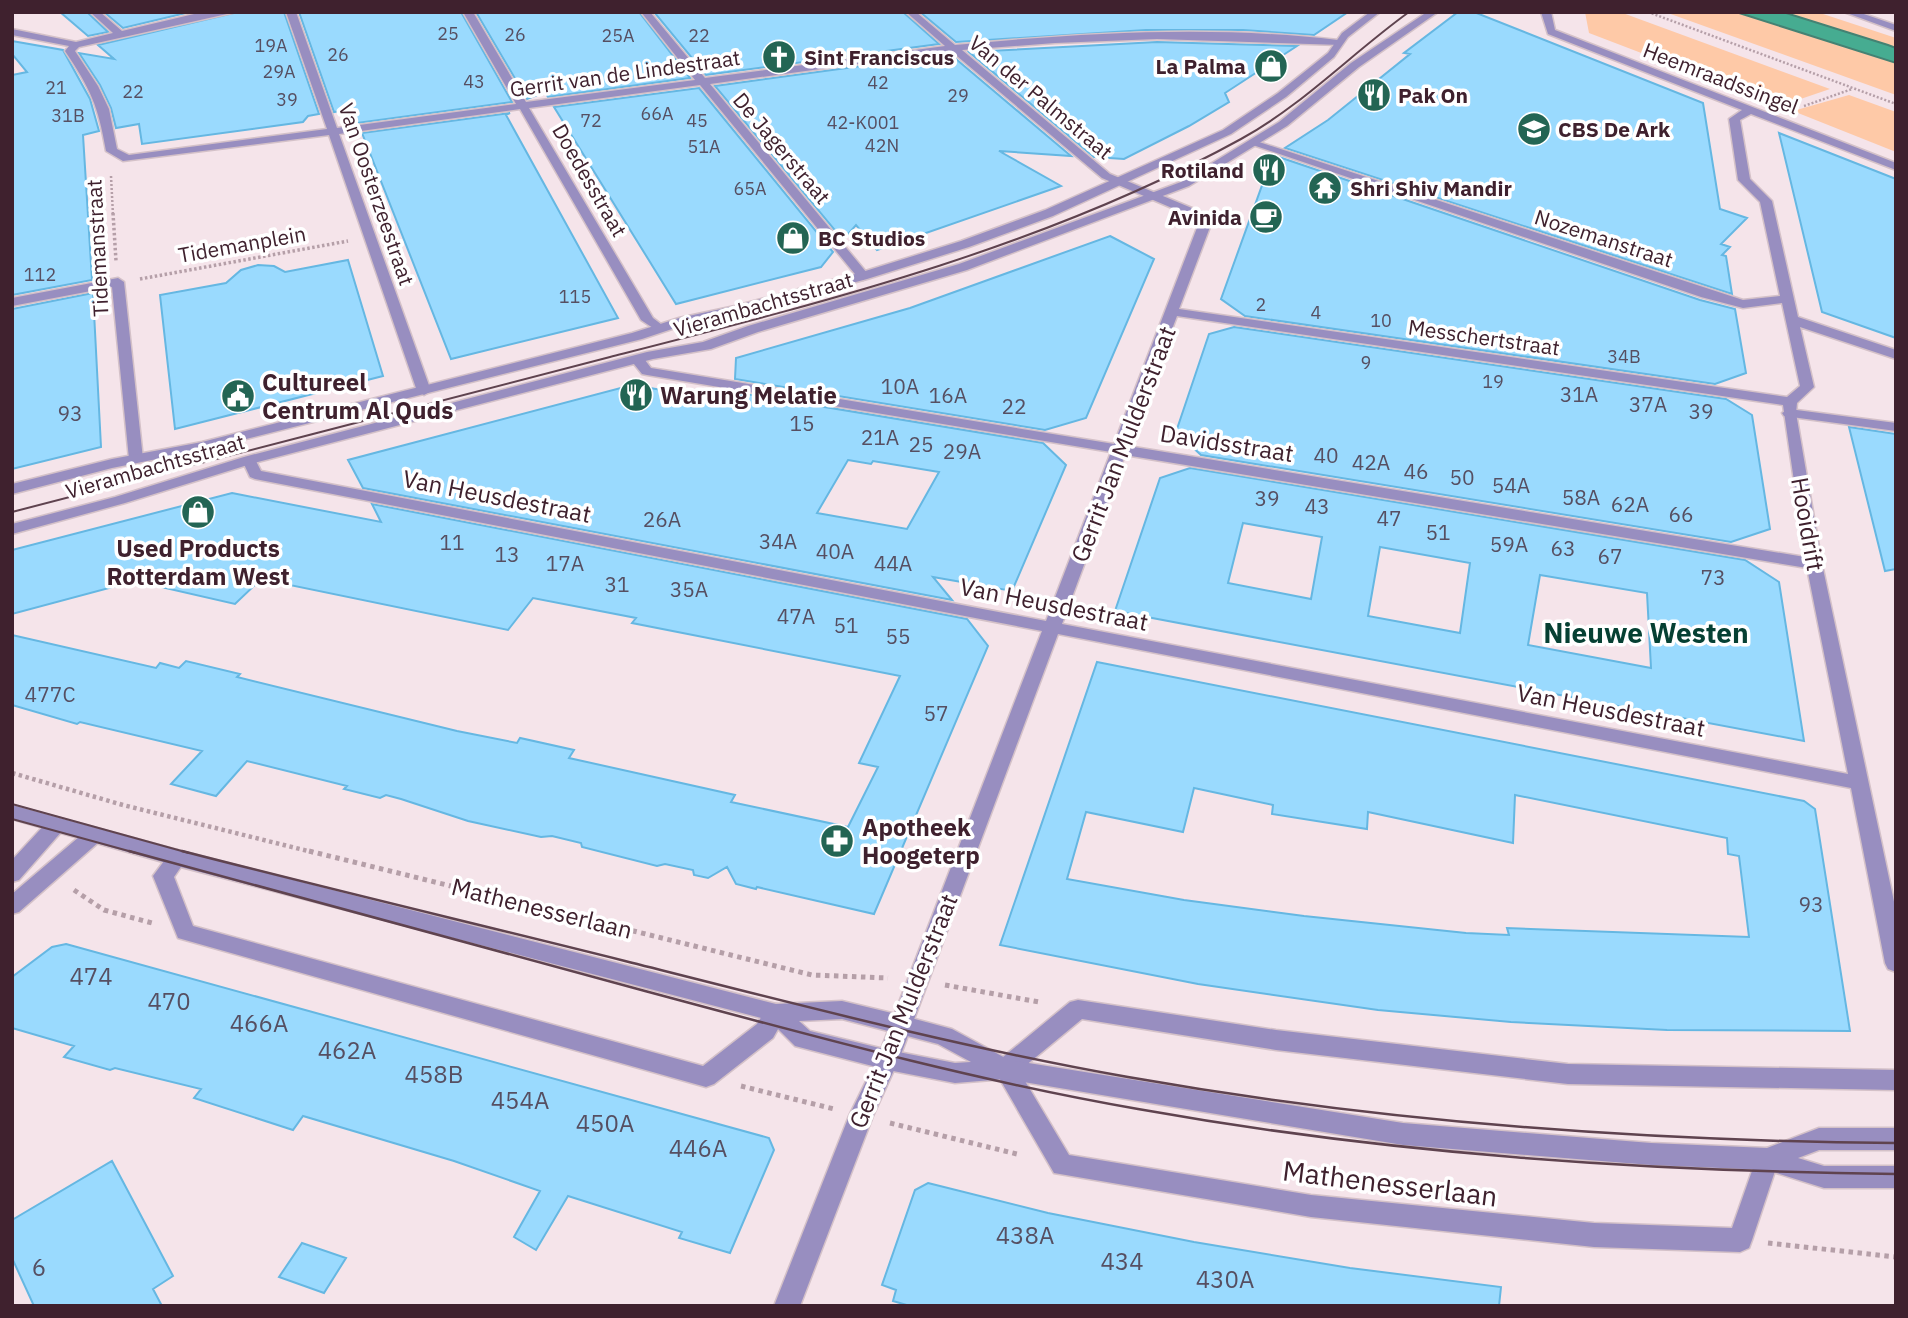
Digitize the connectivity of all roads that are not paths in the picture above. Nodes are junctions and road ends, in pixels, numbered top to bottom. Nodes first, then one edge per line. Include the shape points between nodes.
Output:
1 (94, 12) edge
2 (232, 12) edge
3 (291, 12) edge
4 (468, 12) edge
5 (645, 12) edge
6 (910, 12) edge
7 (1376, 12) edge
8 (1434, 12) edge
9 (1546, 12) edge
10 (1849, 12) edge
11 (1896, 28) edge
12 (12, 32) edge
13 (120, 34) junction
14 (1338, 43) junction
15 (76, 45) junction
16 (953, 48) junction
17 (703, 82) junction
18 (523, 106) junction
19 (1750, 110) junction
20 (333, 131) junction
21 (1252, 143) junction
22 (127, 159) joint
23 (1896, 167) edge
24 (1118, 180) junction
25 (1157, 195) junction
26 (863, 276) junction
27 (1786, 299) junction
28 (12, 302) edge
29 (1173, 312) junction
30 (1793, 320) junction
31 (659, 328) junction
32 (1896, 355) edge
33 (642, 365) junction
34 (424, 391) junction
35 (1789, 408) junction
36 (1896, 427) edge
37 (1120, 448) junction
38 (136, 459) junction
39 (249, 460) junction
40 (12, 489) edge
41 (12, 528) edge
42 (1814, 564) junction
43 (1054, 629) junction
44 (1859, 783) junction
45 (12, 812) edge
46 (56, 825) junction
47 (93, 836) junction
48 (177, 858) junction
49 (12, 874) edge
50 (12, 906) edge
51 (1896, 963) edge
52 (776, 1013) junction
53 (900, 1024) junction
54 (888, 1060) junction
55 (1005, 1069) junction
56 (1896, 1080) edge
57 (1894, 1143) edge
58 (1767, 1159) junction
59 (1896, 1177) edge
60 (787, 1306) edge

1 - 13 street
2 - 13 street
3 - 20 street, Van Oosterzeestraat
4 - 18 street, Doedesstraat
5 - 17 street, De Jagerstraat
6 - 16 street, Van der Palmstraat
7 - 14 street, Vierambachtsstraat
8 - 21 street, Vierambachtsstraat
9 - 19 street, Heemraadssingel via 1551,32
10 - 11 street
12 - 15 street
13 - 15 street
14 - 16 street, Gerrit van de Lindestraat via 1147,35
14 - 24 street, Vierambachtsstraat via 1331,55 1282,95 1227,132
15 - 22 street, Tidemanstraat via 70,51 104,108 112,151
16 - 17 street, Gerrit van de Lindestraat
16 - 24 street, Van der Palmstraat via 1095,169
17 - 18 street, Gerrit van de Lindestraat
17 - 26 street, De Jagerstraat
18 - 20 street, Gerrit van de Lindestraat
18 - 31 street, Doedesstraat via 648,320
19 - 23 street, Heemraadssingel
19 - 27 street via 1734,119 1744,180 1766,201
20 - 22 street, Gerrit van de Lindestraat
20 - 34 street, Van Oosterzeestraat
21 - 25 street, Vierambachtsstraat via 1185,184
21 - 27 street, Nozemanstraat via 1706,294 1743,304
24 - 25 street, Gerrit Jan Mulderstraat
24 - 26 street, Vierambachtsstraat via 1012,227
25 - 29 street, Gerrit Jan Mulderstraat via 1207,219
25 - 33 street, Vierambachtsstraat via 923,279
26 - 31 street, Vierambachtsstraat
27 - 30 street
28 - 38 street, Tidemanstraat via 118,282
29 - 35 street, Messchertstraat
29 - 37 street, Gerrit Jan Mulderstraat
30 - 32 street
30 - 35 street via 1807,387
31 - 34 street, Vierambachtsstraat
33 - 37 street, Davidsstraat
33 - 39 street, Vierambachtsstraat
34 - 38 street, Vierambachtsstraat
35 - 36 street
35 - 42 street, Hooidrift
37 - 42 street, Davidsstraat
37 - 43 street, Gerrit Jan Mulderstraat
38 - 40 street, Vierambachtsstraat
39 - 41 street, Vierambachtsstraat
39 - 43 street, Van Heusdestraat via 255,474
42 - 44 street, Hooidrift
43 - 44 street, Van Heusdestraat
43 - 53 street, Gerrit Jan Mulderstraat
44 - 51 street, Hooidrift
45 - 46 street, Mathenesserlaan
46 - 47 street, Mathenesserlaan
46 - 49 street
47 - 48 street, Mathenesserlaan
47 - 50 street
48 - 52 street, Mathenesserlaan
48 - 52 street via 163,876 185,932 706,1077 765,1031
52 - 53 street, Mathenesserlaan via 842,1010
52 - 54 street, Mathenesserlaan via 803,1039
53 - 54 street, Gerrit Jan Mulderstraat
53 - 55 street, Mathenesserlaan via 944,1036
54 - 55 street, Mathenesserlaan via 955,1073
54 - 60 street, Gerrit Jan Mulderstraat
55 - 56 street via 1078,1009 1276,1041 1568,1074
55 - 58 street, Mathenesserlaan via 1403,1134
55 - 58 street, Mathenesserlaan via 1062,1165 1311,1206 1594,1235 1740,1240
57 - 58 street, Mathenesserlaan via 1819,1139
58 - 59 street, Mathenesserlaan via 1824,1177

